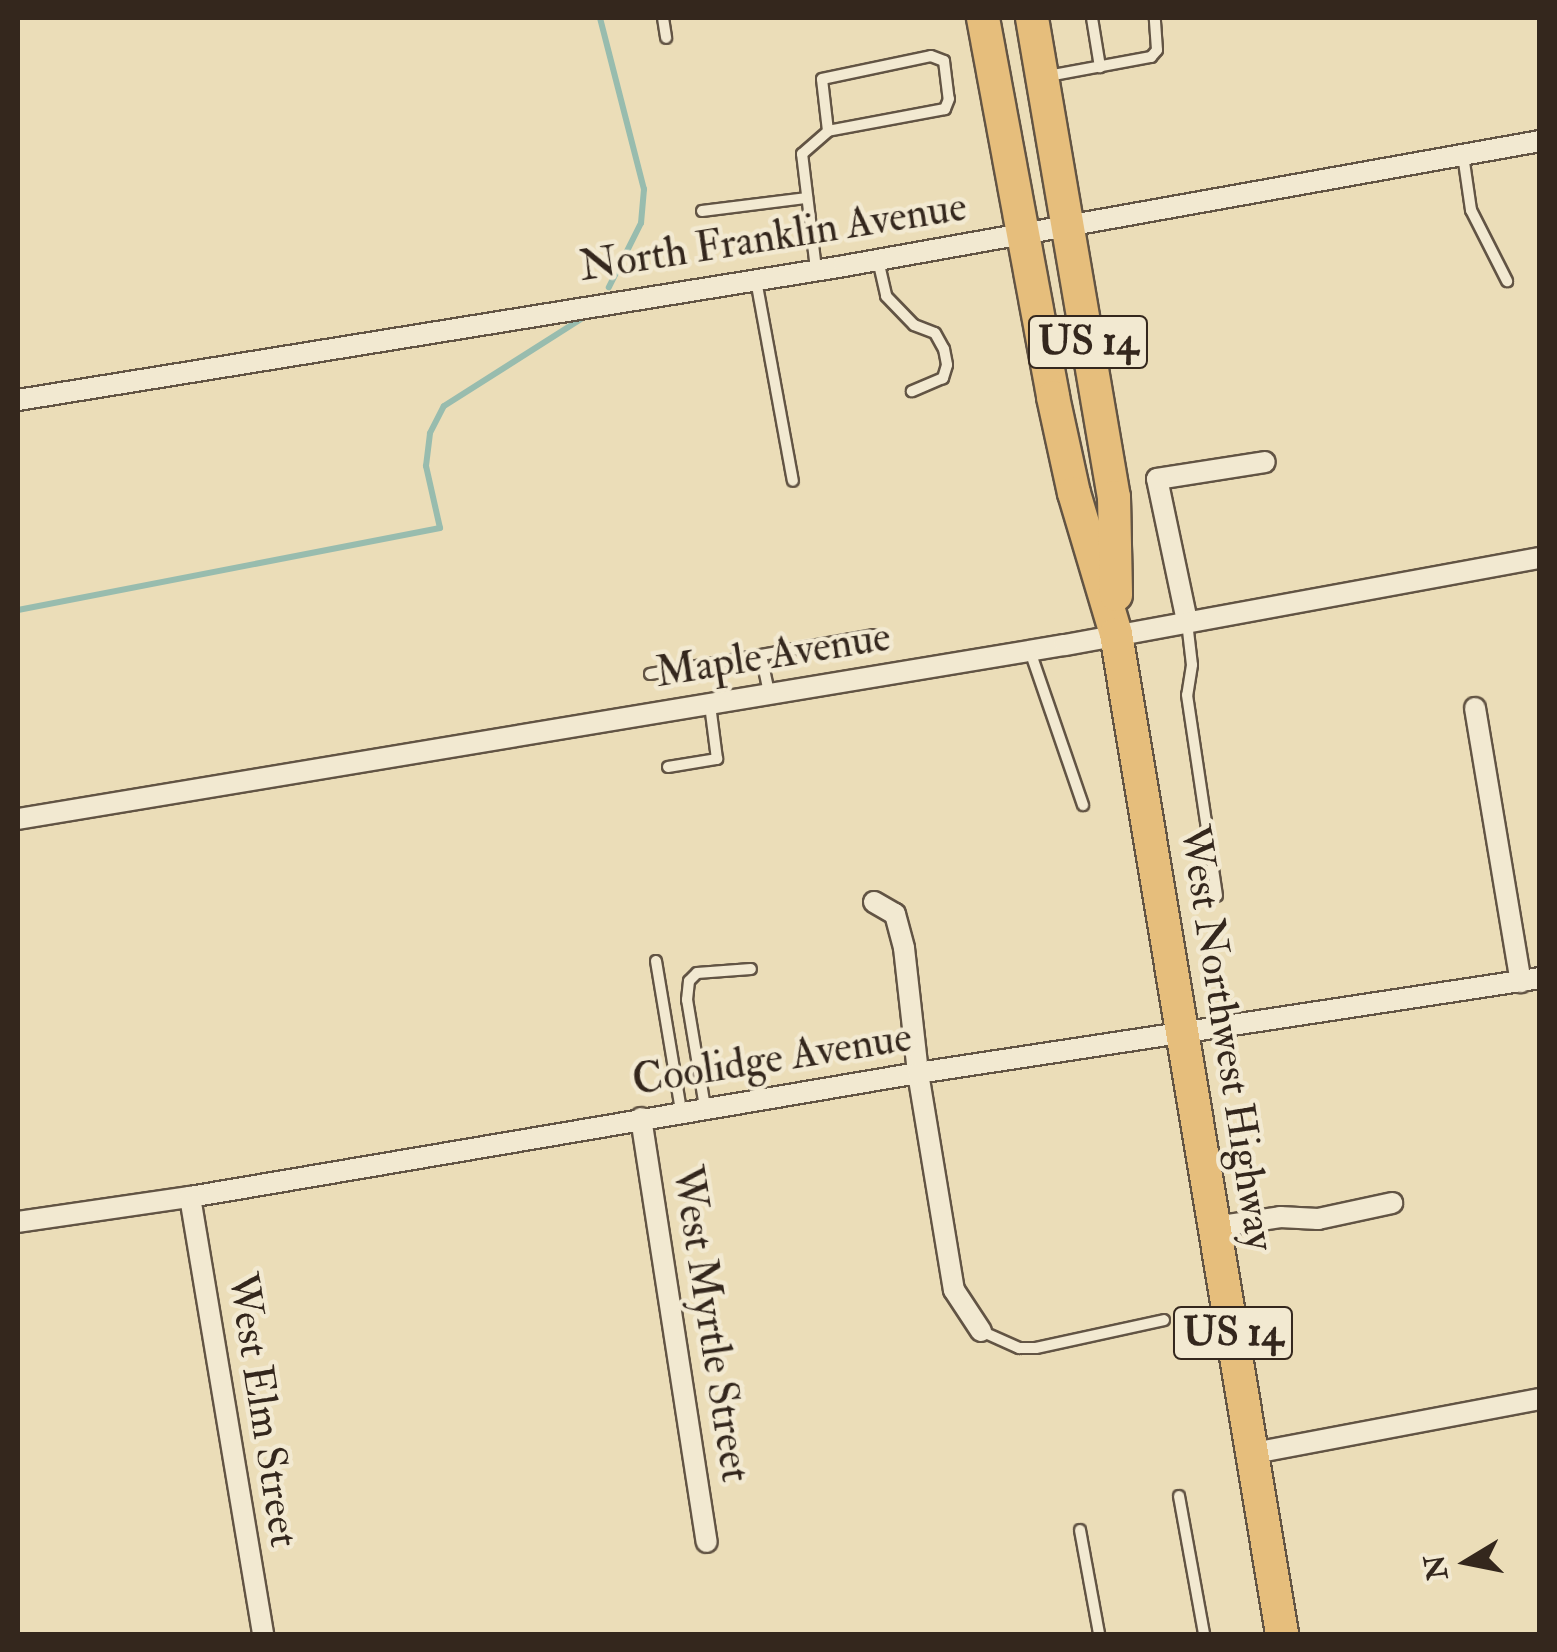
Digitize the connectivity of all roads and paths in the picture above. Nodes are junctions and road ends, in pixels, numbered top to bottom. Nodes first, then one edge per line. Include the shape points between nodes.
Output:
1 (663, 18) edge
2 (982, 18) edge
3 (1032, 18) edge
4 (1092, 18) edge
5 (1155, 18) edge
6 (666, 38) dead end
7 (1100, 67) junction
8 (1042, 78) junction
9 (828, 131) junction
10 (1540, 142) edge
11 (1463, 155) junction
12 (807, 198) junction
13 (702, 212) dead end
14 (1068, 226) junction
15 (1023, 234) junction
16 (878, 260) junction
17 (816, 270) junction
18 (756, 280) junction
19 (1507, 280) dead end
20 (912, 391) dead end
21 (18, 400) edge
22 (1265, 462) dead end
23 (792, 481) dead end
24 (1540, 558) edge
25 (1186, 621) junction
26 (1116, 634) junction
27 (874, 635) dead end
28 (1030, 650) junction
29 (762, 655) junction
30 (650, 674) dead end
31 (769, 694) junction
32 (710, 704) junction
33 (1476, 708) dead end
34 (668, 766) dead end
35 (1083, 806) dead end
36 (18, 819) edge
37 (1218, 896) dead end
38 (874, 902) dead end
39 (656, 961) dead end
40 (750, 969) dead end
41 (1530, 980) edge
42 (1183, 1032) junction
43 (918, 1073) junction
44 (705, 1107) junction
45 (681, 1111) junction
46 (641, 1118) junction
47 (190, 1198) junction
48 (1392, 1203) dead end
49 (18, 1222) edge
50 (1215, 1226) junction
51 (1164, 1320) dead end
52 (980, 1331) joint
53 (1540, 1399) edge
54 (1254, 1453) junction
55 (1179, 1496) dead end
56 (1080, 1530) dead end
57 (707, 1542) dead end
58 (263, 1634) edge
59 (1099, 1634) edge
60 (1204, 1634) edge
61 (1282, 1634) edge

1 - 6 lane
2 - 15 main road, West Northwest Highway / US 14
3 - 8 main road, West Northwest Highway / US 14
4 - 7 lane
5 - 7 lane via 1151,57
7 - 8 lane
8 - 14 main road, West Northwest Highway / US 14
9 - 9 lane via 820,84 826,75 931,56 944,61 945,109
9 - 12 lane via 802,154
10 - 11 street, North Franklin Avenue
11 - 14 street, North Franklin Avenue
11 - 19 lane via 1470,210
12 - 13 lane
12 - 17 lane
14 - 15 street, North Franklin Avenue
14 - 26 main road, West Northwest Highway / US 14 via 1114,497
15 - 16 street, North Franklin Avenue
15 - 26 main road, West Northwest Highway / US 14 via 1074,493
16 - 17 street, North Franklin Avenue
16 - 20 lane via 886,296 914,325 935,333 944,349 942,378
17 - 18 street, North Franklin Avenue
18 - 21 street, North Franklin Avenue
18 - 23 lane
22 - 25 street via 1156,479
24 - 25 street, Maple Avenue
25 - 26 street, Maple Avenue
25 - 37 lane via 1192,666 1187,696
26 - 28 street, Maple Avenue
26 - 42 main road, West Northwest Highway / US 14
27 - 29 lane
28 - 31 street, Maple Avenue
28 - 35 lane
29 - 30 lane
29 - 31 lane
31 - 32 street, Maple Avenue
32 - 34 lane via 717,759
32 - 36 street, Maple Avenue
33 - 41 street
38 - 43 street via 896,914
39 - 45 lane
40 - 44 lane via 697,973 688,981
41 - 42 street, Coolidge Avenue
42 - 43 street, Coolidge Avenue
42 - 50 main road, West Northwest Highway / US 14
43 - 44 street, Coolidge Avenue
43 - 52 street via 954,1290
44 - 45 street, Coolidge Avenue
45 - 46 street, Coolidge Avenue
46 - 47 street, Coolidge Avenue
46 - 57 street, West Myrtle Street
47 - 49 street, Coolidge Avenue
47 - 58 street, West Elm Street
48 - 50 street via 1318,1219
50 - 54 main road, West Northwest Highway / US 14
51 - 52 lane via 1036,1348
53 - 54 street
54 - 61 main road, West Northwest Highway / US 14
55 - 60 lane
56 - 59 lane

